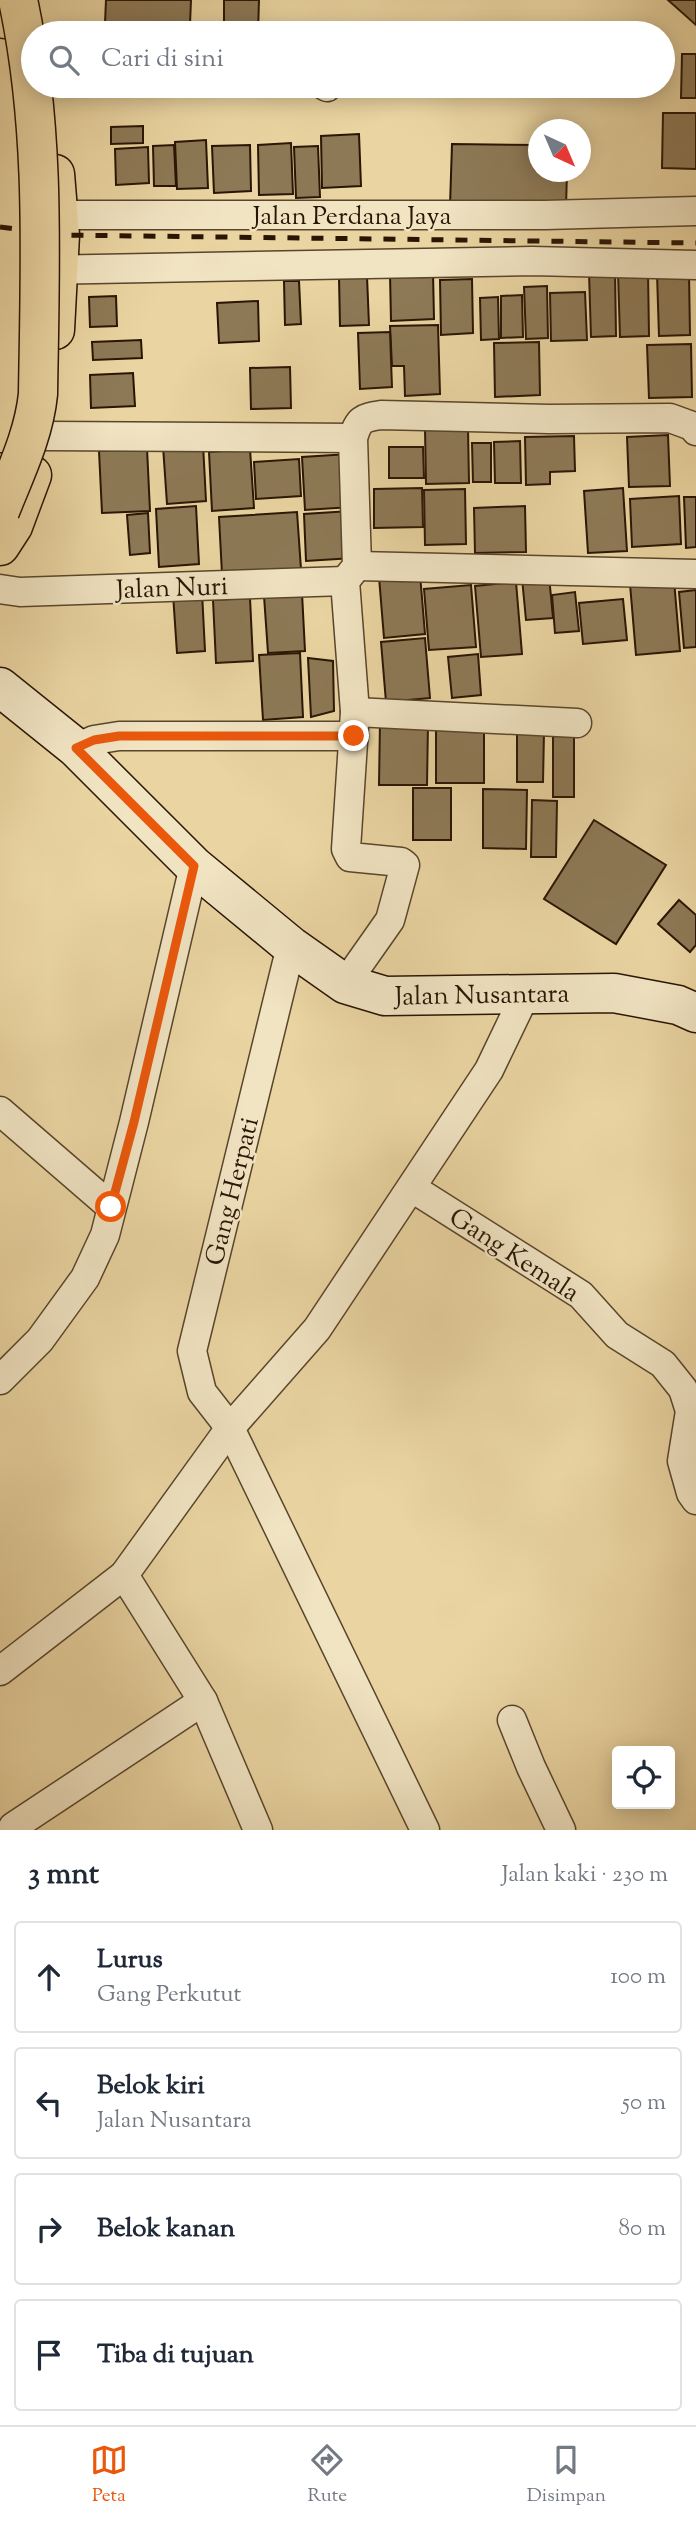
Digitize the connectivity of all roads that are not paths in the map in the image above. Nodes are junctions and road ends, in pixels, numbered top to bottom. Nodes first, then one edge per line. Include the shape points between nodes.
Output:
1 (0, 0) edge
2 (18, 0) edge
3 (34, 0) edge
4 (22, 21) edge
5 (39, 21) edge
6 (0, 58) edge
7 (33, 98) edge
8 (50, 100) edge
9 (8, 116) junction
10 (696, 211) edge
11 (4, 214) edge
12 (58, 215) junction
13 (696, 265) edge
14 (60, 269) junction
15 (5, 270) edge
16 (696, 431) edge
17 (0, 433) edge
18 (46, 436) junction
19 (353, 438) junction
20 (0, 473) edge
21 (0, 511) edge
22 (0, 546) edge
23 (351, 573) junction
24 (696, 574) edge
25 (0, 589) edge
26 (0, 687) edge
27 (577, 723) dead end
28 (354, 724) junction
29 (76, 748) junction
30 (194, 866) junction
31 (291, 946) junction
32 (345, 984) junction
33 (526, 993) junction
34 (696, 1013) edge
35 (0, 1111) edge
36 (412, 1188) junction
37 (111, 1207) junction
38 (0, 1380) edge
39 (230, 1428) junction
40 (696, 1500) edge
41 (124, 1575) junction
42 (0, 1671) edge
43 (204, 1701) junction
44 (512, 1720) dead end
45 (9, 1820) edge
46 (258, 1830) edge
47 (425, 1830) edge
48 (561, 1830) edge

1 - 20 main road via 14,68 22,193 25,393
2 - 4 main road, bridge
3 - 5 main road
6 - 9 main road
7 - 21 main road, bridge via 41,188 38,394 30,436
8 - 9 main road
8 - 12 main road
9 - 11 main road
10 - 12 street, Jalan Perdana Jaya
11 - 12 street, Jalan Perdana Jaya
11 - 15 main road
12 - 14 main road
13 - 14 street via 532,261
14 - 15 street
14 - 18 main road
15 - 17 main road via 16,336
16 - 19 street via 670,418 381,415 365,417
18 - 19 street
18 - 22 main road via 13,526
19 - 23 street
23 - 24 street, Jalan Nuri
23 - 25 street, Jalan Nuri via 20,592
23 - 28 street
26 - 29 street, Jalan Nusantara
27 - 28 street
28 - 29 street via 119,736
28 - 32 street via 346,849 350,857 405,865 390,920
29 - 30 street, Jalan Nusantara
30 - 31 street, Jalan Nusantara
30 - 37 street
31 - 32 street, Jalan Nusantara
31 - 39 street, Gang Herpati via 192,1352 201,1392
32 - 33 street, Jalan Nusantara via 385,996
33 - 34 street, Jalan Nusantara via 614,993 678,1005
33 - 36 street via 489,1070
35 - 37 street
36 - 39 street via 317,1329
36 - 40 street, Gang Kemala via 581,1294 617,1335 663,1364 683,1389 690,1411 682,1461
37 - 38 street via 105,1235 85,1278 40,1340
39 - 41 street
39 - 47 street, Gang Herpati
41 - 42 street
41 - 43 street
43 - 45 street
43 - 46 street
44 - 48 street

